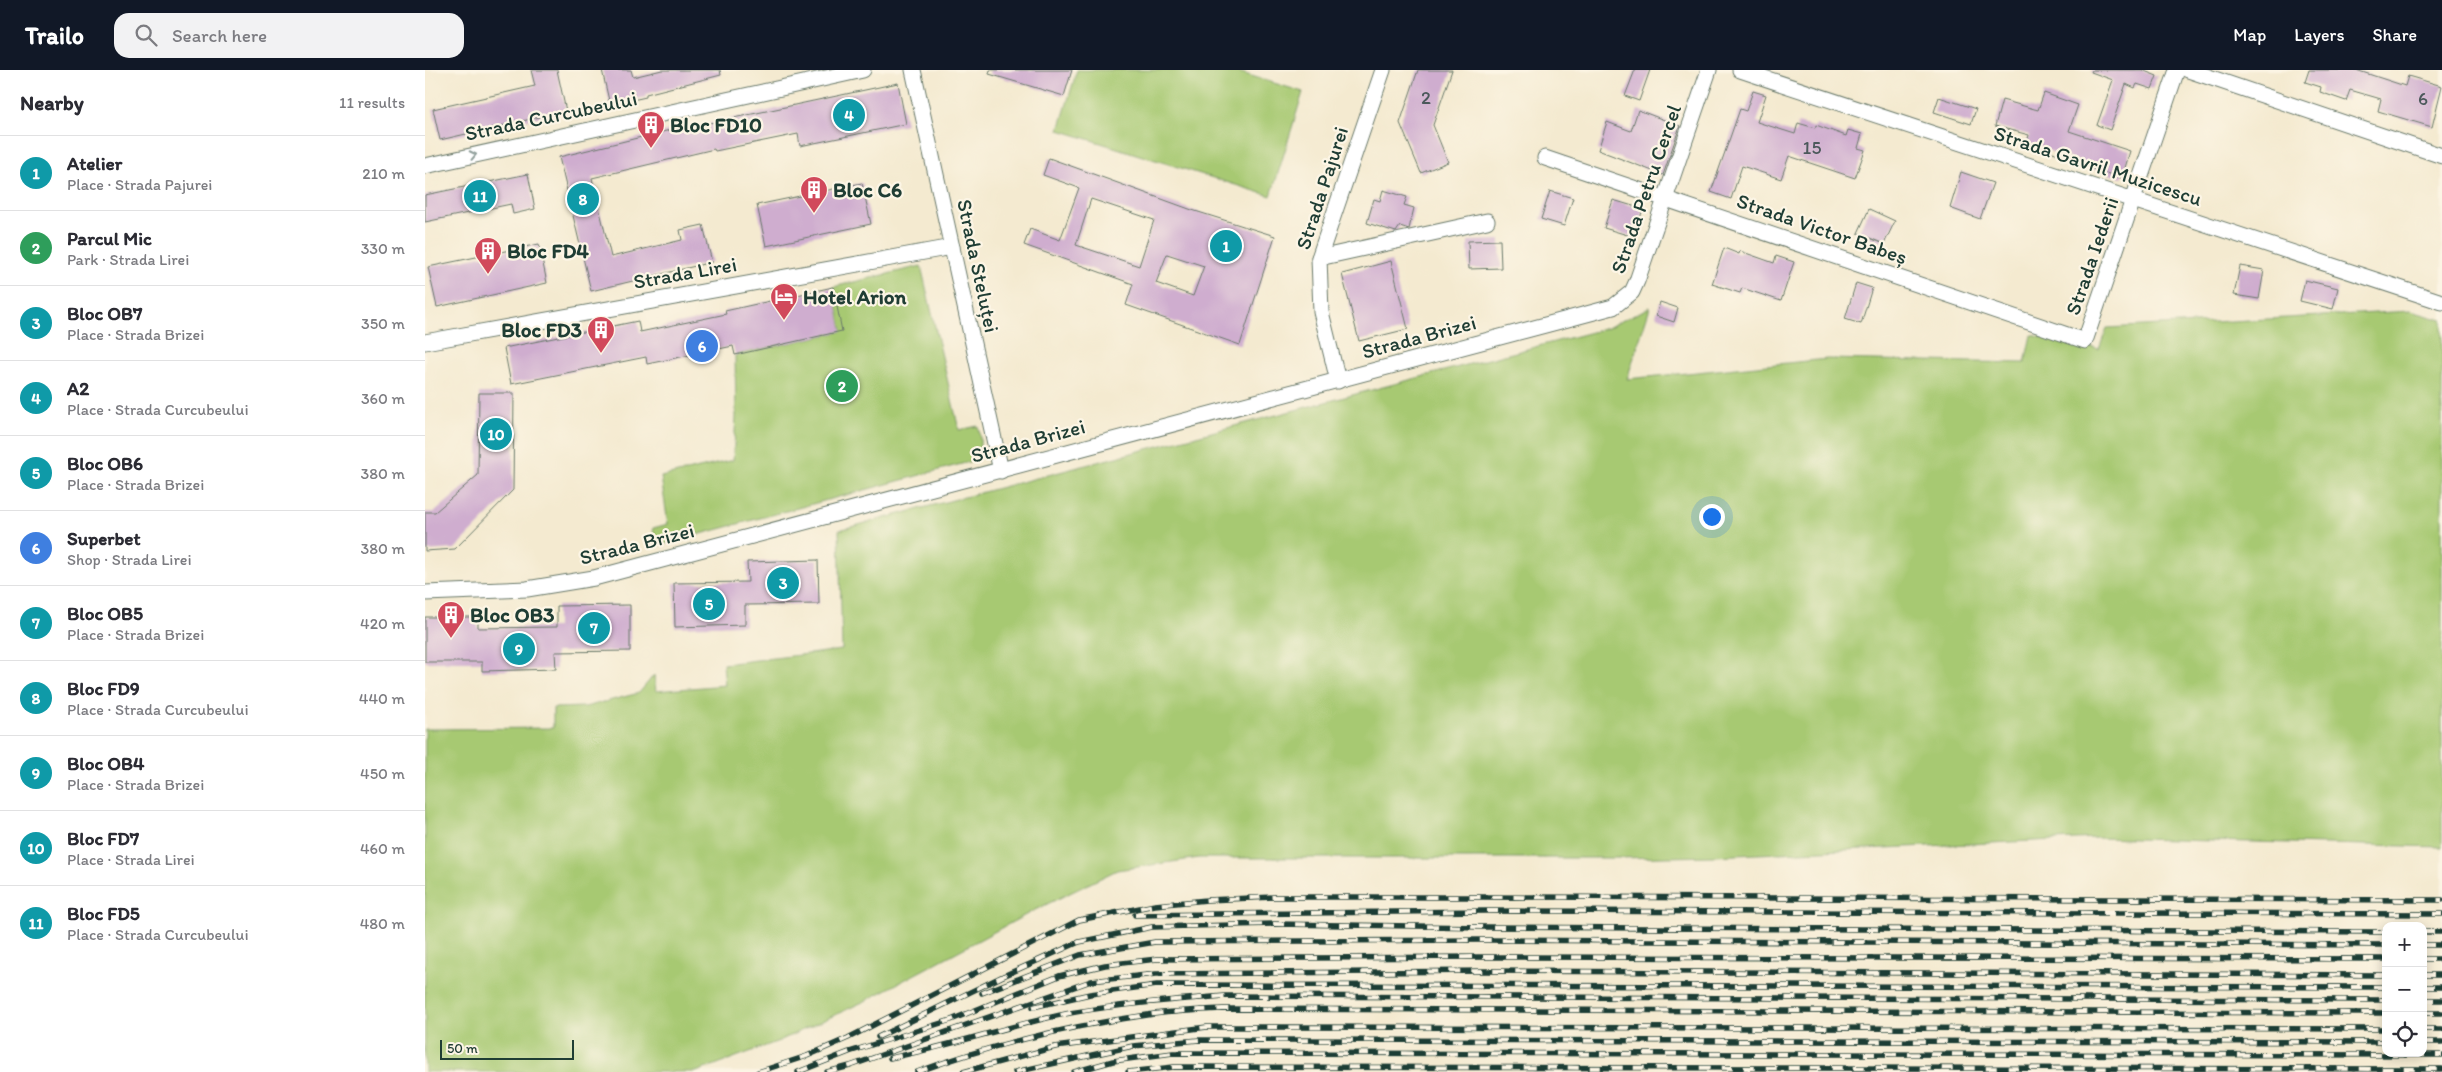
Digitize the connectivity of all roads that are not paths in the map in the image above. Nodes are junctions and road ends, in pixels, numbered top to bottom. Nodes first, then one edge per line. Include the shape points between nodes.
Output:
1 (863, 70) edge
2 (913, 70) edge
3 (1383, 70) edge
4 (1709, 70) edge
5 (1741, 70) edge
6 (2177, 70) edge
7 (2188, 70) edge
8 (2442, 156) edge
9 (1545, 158) dead end
10 (425, 166) edge
11 (1667, 199) junction
12 (2133, 199) junction
13 (1487, 221) dead end
14 (952, 247) junction
15 (1319, 258) junction
16 (1632, 292) joint
17 (2442, 302) edge
18 (2085, 341) joint
19 (425, 342) edge
20 (1338, 381) junction
21 (1001, 471) junction
22 (425, 593) edge

10 -> 1 street, Strada Curcubeului
2 - 14 street, Strada Steluței
3 - 15 street, Strada Pajurei
4 - 11 street, Strada Petru Cercel
5 - 12 street, Strada Gavril Muzicescu
6 - 12 street, Strada Iederii
7 - 8 street
9 - 11 street, Strada Victor Babeș
11 - 16 street, Strada Petru Cercel
11 - 18 street, Strada Victor Babeș
12 - 17 street, Strada Gavril Muzicescu
12 - 18 street, Strada Iederii
13 - 15 street
14 - 19 street, Strada Lirei
14 - 21 street, Strada Steluței
15 - 20 street, Strada Pajurei via 1321,312
16 - 20 street, Strada Brizei via 1613,307 1599,312
20 - 21 street, Strada Brizei
21 - 22 street, Strada Brizei via 593,578 527,589

